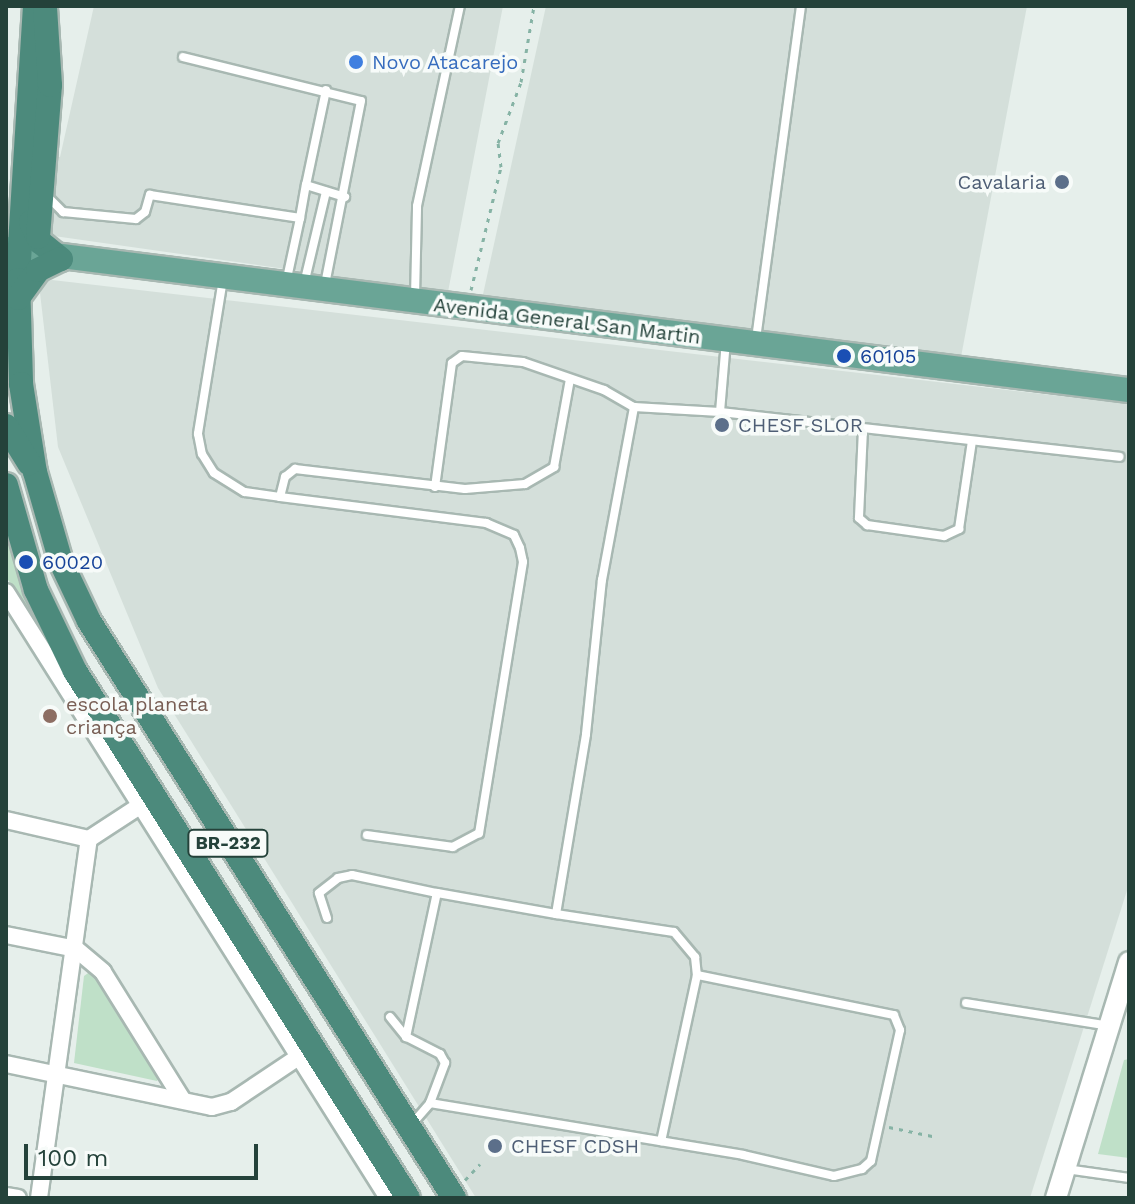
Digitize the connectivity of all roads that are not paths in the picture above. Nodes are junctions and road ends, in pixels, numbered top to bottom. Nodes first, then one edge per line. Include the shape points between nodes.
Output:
1 (35, 6) edge
2 (44, 6) edge
3 (460, 6) edge
4 (801, 6) edge
5 (183, 57) dead end
6 (326, 90) junction
7 (40, 183) junction
8 (306, 185) junction
9 (326, 192) junction
10 (345, 197) junction
11 (300, 218) junction
12 (21, 246) edge
13 (61, 259) junction
14 (223, 279) junction
15 (304, 289) junction
16 (18, 298) junction
17 (415, 303) junction
18 (726, 340) junction
19 (756, 344) junction
20 (570, 379) junction
21 (1129, 390) edge
22 (634, 407) junction
23 (720, 412) junction
24 (6, 426) edge
25 (863, 429) junction
26 (972, 441) junction
27 (1119, 457) dead end
28 (6, 465) edge
29 (35, 472) junction
30 (6, 485) edge
31 (435, 487) junction
32 (280, 497) junction
33 (7, 594) edge
34 (138, 807) junction
35 (6, 820) edge
36 (367, 835) dead end
37 (89, 839) junction
38 (437, 893) junction
39 (556, 914) junction
40 (327, 918) dead end
41 (6, 935) edge
42 (76, 949) junction
43 (1129, 962) edge
44 (697, 975) junction
45 (1124, 995) edge
46 (966, 1003) dead end
47 (390, 1017) dead end
48 (1110, 1027) junction
49 (406, 1037) junction
50 (300, 1056) junction
51 (6, 1064) edge
52 (59, 1074) junction
53 (182, 1099) junction
54 (430, 1103) junction
55 (408, 1128) junction
56 (661, 1141) junction
57 (1065, 1169) junction
58 (1129, 1178) edge
59 (6, 1196) edge
60 (18, 1198) edge
61 (39, 1198) edge
62 (388, 1198) edge
63 (408, 1198) edge
64 (454, 1198) edge
65 (1056, 1198) edge

1 - 12 highway, BR-232
2 - 7 highway via 50,85
3 - 17 lane via 417,206
4 - 19 lane
5 - 6 lane
6 - 8 lane
6 - 10 lane via 361,101
7 - 11 lane via 63,212 141,217 150,195
7 - 12 highway
8 - 9 lane
8 - 11 lane
9 - 10 lane
9 - 15 lane
10 - 15 lane
11 - 15 lane
12 - 13 main road, Avenida General San Martin
12 - 16 highway, BR-232
13 - 14 main road, Avenida General San Martin
13 - 16 highway via 38,270
14 - 15 main road, Avenida General San Martin
14 - 32 lane via 198,434 202,454 228,485
15 - 17 main road, Avenida General San Martin
16 - 29 highway, BR-232 via 21,384
17 - 18 main road, Avenida General San Martin
18 - 19 main road, Avenida General San Martin
18 - 23 lane
19 - 21 main road, Avenida General San Martin
20 - 22 lane
20 - 31 lane via 557,461 549,474 510,489
20 - 31 lane via 500,357 456,358
22 - 23 lane
22 - 39 lane via 602,580 586,734
23 - 25 lane
24 - 29 highway
25 - 26 lane
25 - 26 lane via 859,518 867,525 944,536 959,529
26 - 27 lane
28 - 29 highway via 24,465
29 - 55 highway, BR-232 via 61,562 89,621
30 - 63 highway, BR-232 via 36,590 75,671
31 - 32 lane via 295,469 285,477
32 - 36 lane via 486,523 514,535 520,548 523,562 479,833 453,847
33 - 34 street
34 - 37 street
34 - 50 street
35 - 37 street
37 - 42 street
38 - 39 lane
38 - 40 lane via 352,875 338,878 319,893
38 - 49 lane
39 - 44 lane via 674,932 690,947
41 - 42 street
42 - 52 street
42 - 53 street via 103,972
43 - 45 street
44 - 56 lane
44 - 56 lane via 894,1015 900,1030 880,1126 871,1161 845,1176
45 - 48 street
46 - 48 lane
47 - 49 lane
48 - 57 street
49 - 54 lane via 444,1059
50 - 53 street via 225,1105 202,1106
50 - 62 street
51 - 52 street
52 - 53 street
52 - 61 street
54 - 55 lane
54 - 56 lane
55 - 64 highway, BR-232
57 - 58 lane
57 - 65 street
59 - 60 street

